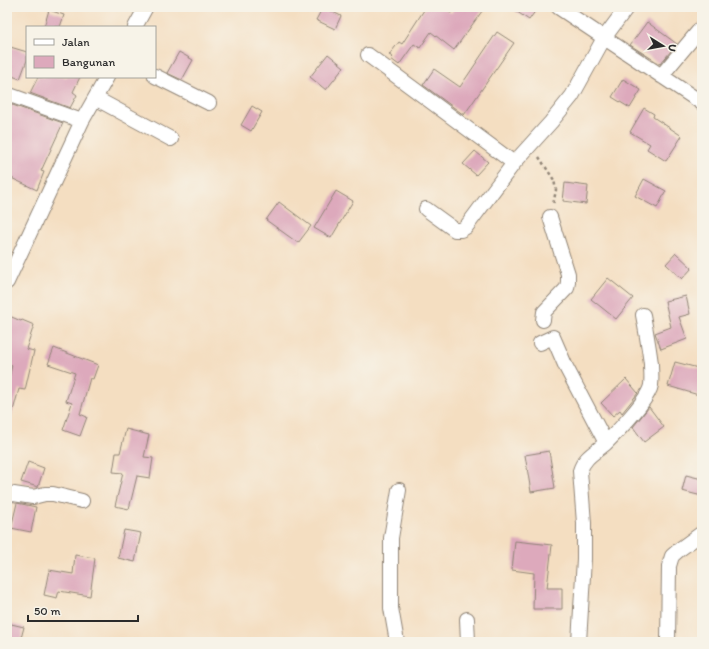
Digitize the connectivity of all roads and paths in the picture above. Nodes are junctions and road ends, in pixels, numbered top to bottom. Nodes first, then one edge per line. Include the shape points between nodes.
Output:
1 (146, 7) edge
2 (558, 7) edge
3 (627, 7) edge
4 (136, 26) edge
5 (702, 27) edge
6 (604, 38) junction
7 (368, 56) dead end
8 (156, 76) edge
9 (661, 76) junction
10 (106, 78) edge
11 (7, 94) edge
12 (95, 98) junction
13 (209, 102) dead end
14 (702, 103) edge
15 (82, 121) junction
16 (171, 139) dead end
17 (530, 145) junction
18 (514, 163) junction
19 (426, 209) dead end
20 (550, 217) joint
21 (7, 282) edge
22 (643, 315) dead end
23 (543, 320) dead end
24 (540, 343) dead end
25 (606, 443) junction
26 (399, 490) dead end
27 (7, 492) edge
28 (82, 501) dead end
29 (702, 533) edge
30 (467, 619) dead end
31 (396, 642) edge
32 (468, 642) edge
33 (579, 642) edge
34 (668, 642) edge

1 - 4 street
2 - 6 street
3 - 6 street
5 - 9 street
6 - 9 street
6 - 17 street via 572,96
7 - 18 street
8 - 13 street
9 - 14 street
10 - 12 street
11 - 15 street
12 - 15 street
12 - 16 street
15 - 21 street
17 - 18 street
17 - 20 path via 554,180 556,190
18 - 19 street via 462,230 455,230
20 - 23 street via 568,274 568,282 567,288 544,312
22 - 25 street via 649,347 651,386 645,399
24 - 25 street via 553,337
25 - 33 street via 586,459 580,471 584,559
26 - 31 street via 391,538 391,608
27 - 28 street via 33,497 53,494
29 - 34 street via 672,556 669,566
30 - 32 street

